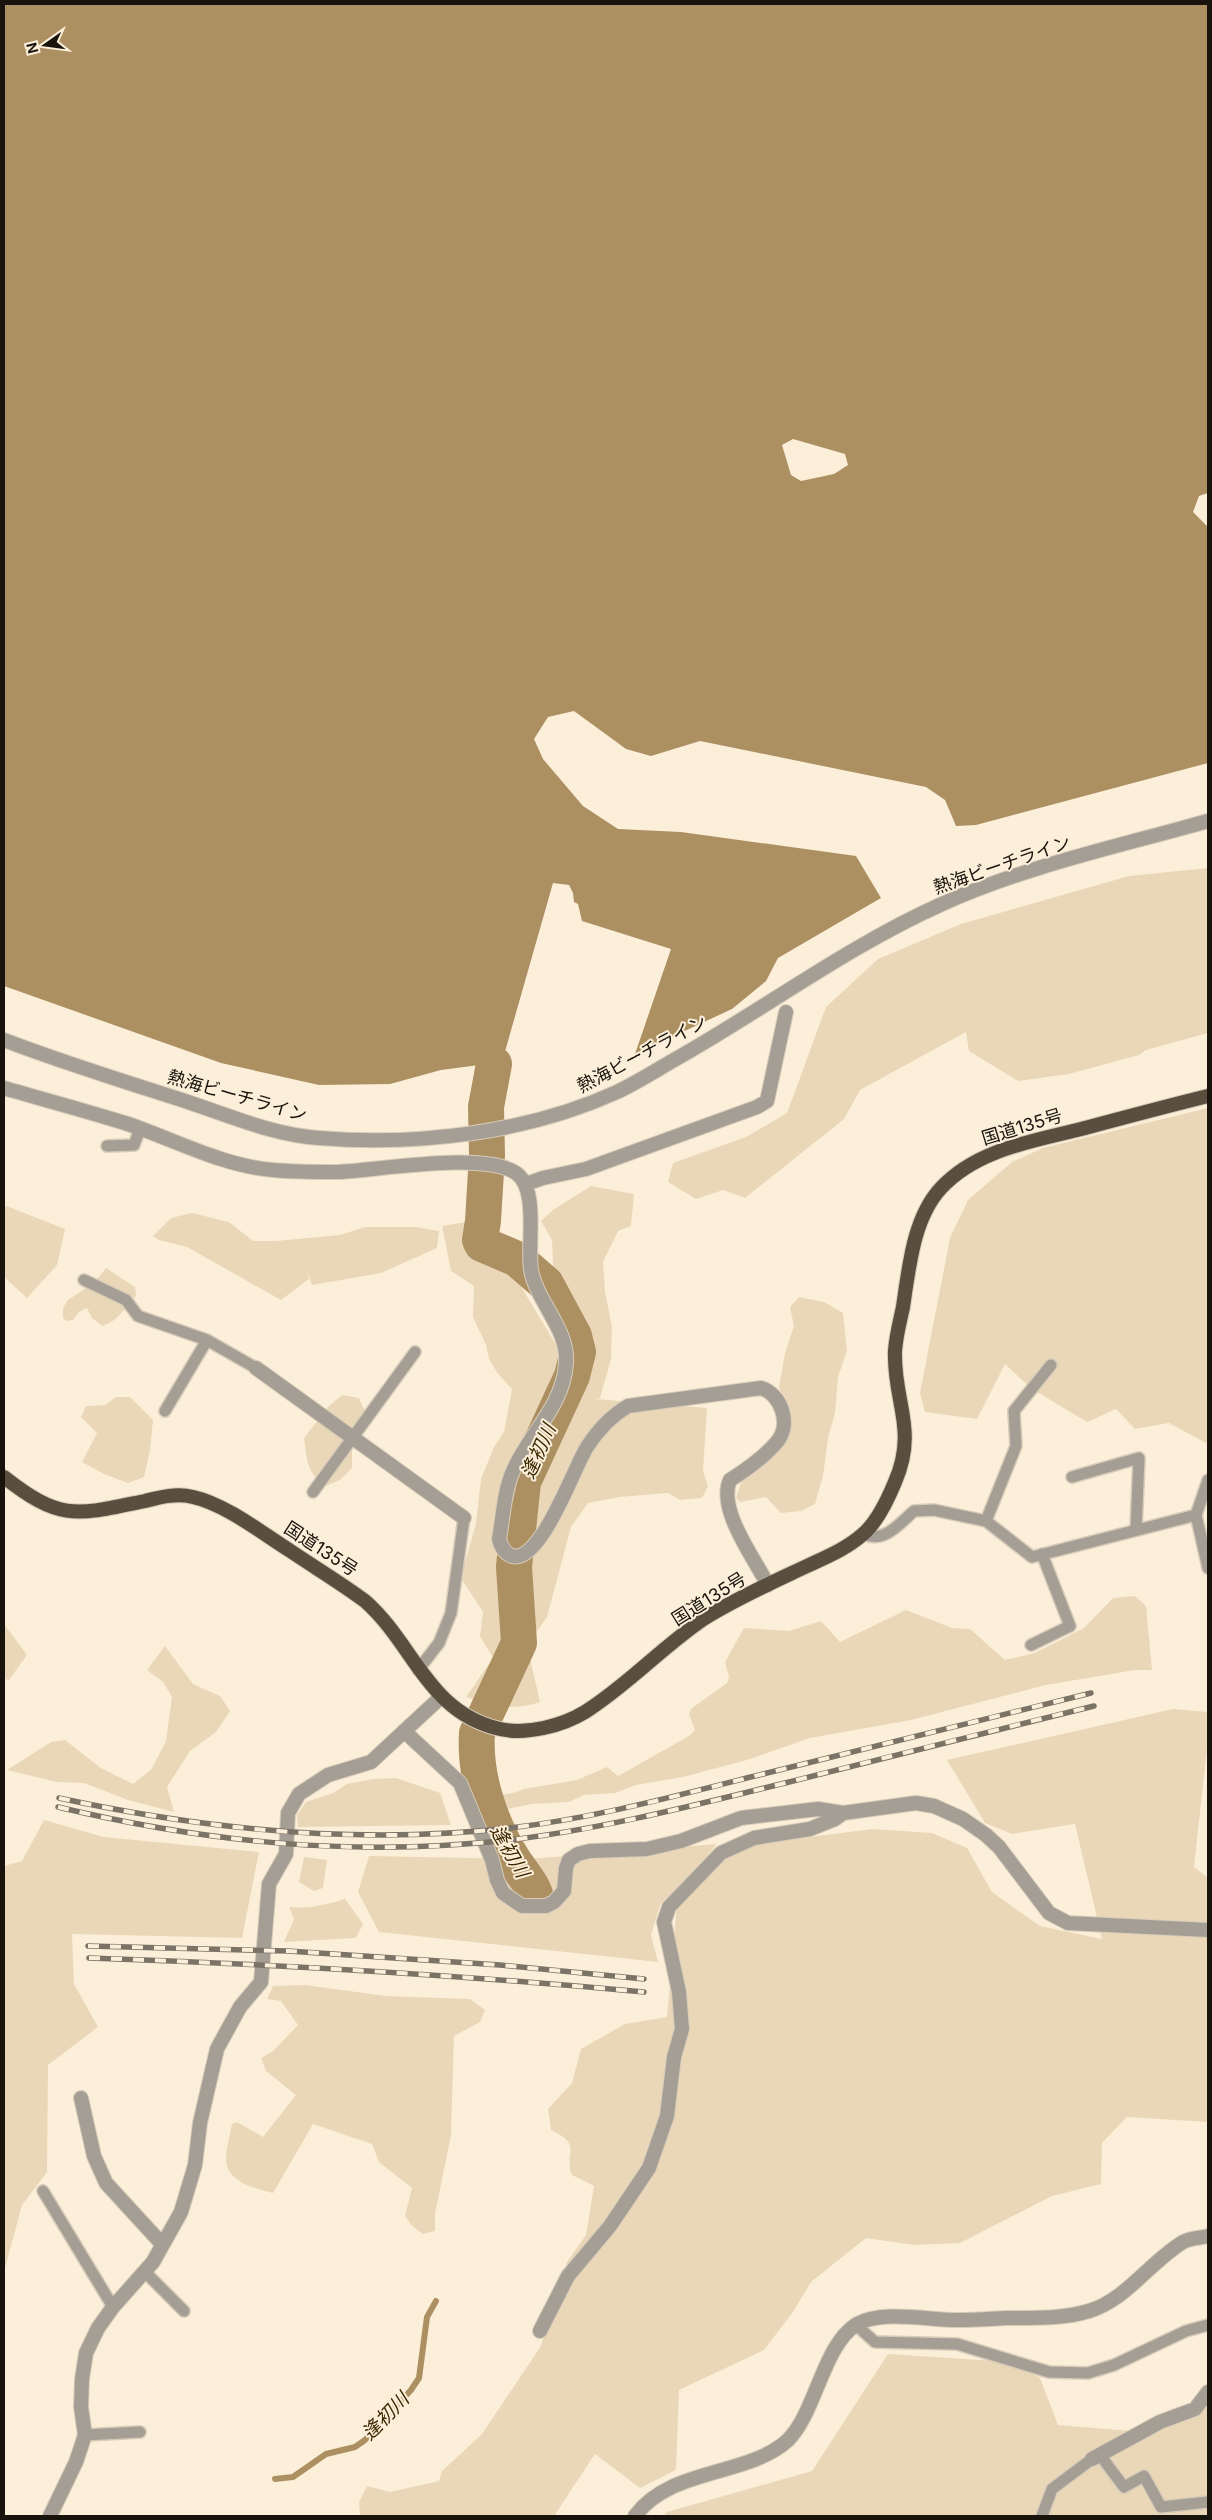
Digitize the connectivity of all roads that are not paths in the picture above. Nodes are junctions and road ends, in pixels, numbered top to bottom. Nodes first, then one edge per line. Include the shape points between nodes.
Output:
1 (1208, 822) edge
2 (786, 1012) dead end
3 (4, 1040) edge
4 (4, 1088) edge
5 (1208, 1096) edge
6 (140, 1129) junction
7 (108, 1146) dead end
8 (526, 1184) junction
9 (84, 1280) dead end
10 (207, 1340) junction
11 (415, 1352) dead end
12 (1050, 1365) dead end
13 (256, 1368) joint
14 (165, 1411) dead end
15 (353, 1439) junction
16 (4, 1477) edge
17 (1072, 1478) dead end
18 (1208, 1480) edge
19 (314, 1492) dead end
20 (1196, 1515) junction
21 (464, 1518) joint
22 (986, 1521) junction
23 (1136, 1530) junction
24 (864, 1534) junction
25 (1042, 1554) junction
26 (1208, 1568) edge
27 (768, 1585) junction
28 (1031, 1646) dead end
29 (418, 1670) junction
30 (446, 1702) junction
31 (404, 1731) junction
32 (843, 1814) junction
33 (1208, 1930) edge
34 (80, 2098) dead end
35 (43, 2191) dead end
36 (1208, 2236) edge
37 (162, 2244) junction
38 (145, 2272) junction
39 (113, 2307) junction
40 (184, 2311) dead end
41 (856, 2325) junction
42 (1208, 2325) edge
43 (540, 2330) dead end
44 (1208, 2392) edge
45 (140, 2432) dead end
46 (85, 2435) junction
47 (1096, 2457) junction
48 (1208, 2502) edge
49 (50, 2516) edge
50 (635, 2516) edge
51 (1042, 2516) edge

1 - 3 street, 熱海ビーチライン via 1026,873 942,904 852,952 620,1091 540,1120 464,1133 398,1139 317,1138 257,1125
2 - 8 street via 767,1101 586,1169
4 - 6 street
5 - 24 highway, 国道135号 via 999,1150 954,1175 939,1190 929,1206 912,1251 895,1350 906,1438 902,1460 896,1482
6 - 7 lane via 134,1145
6 - 8 street via 237,1163 272,1170 336,1172 476,1162 509,1169
8 - 27 street via 530,1196 530,1262 534,1283 561,1334 567,1363 557,1398 513,1470 499,1539 501,1546 515,1557 535,1546 587,1447 618,1412 628,1406 761,1388 772,1392 779,1400 782,1432 778,1442 730,1480 727,1505
9 - 10 lane via 126,1300 138,1316
10 - 13 lane
10 - 14 lane
11 - 15 lane
12 - 22 lane via 1014,1411 1016,1446
13 - 15 street
15 - 19 lane
15 - 21 street
16 - 29 highway, 国道135号 via 56,1510 72,1513 174,1494 212,1503 365,1601 399,1639
17 - 23 lane via 1139,1458
18 - 20 lane
20 - 23 lane
20 - 26 lane
21 - 29 lane via 451,1613 439,1644
22 - 24 lane via 924,1509 914,1511 883,1536
22 - 25 lane via 1032,1557
23 - 25 lane
24 - 27 highway, 国道135号 via 842,1549
25 - 28 lane via 1070,1626
27 - 30 highway, 国道135号 via 703,1620 584,1712 554,1724 529,1730 501,1730 473,1719
29 - 30 highway, 国道135号
30 - 31 street
31 - 32 street via 460,1783 503,1893 522,1906 546,1906 554,1902 564,1891 566,1868 578,1854 664,1845 741,1818 818,1810
31 - 37 street via 371,1762 328,1774 299,1794 288,1813 286,1854 269,1884 262,1982 240,2007 217,2049 194,2165 181,2212
32 - 33 street via 916,1803 934,1806 963,1819 999,1847 1049,1913 1068,1923
32 - 43 street via 810,1828 754,1838 721,1853 670,1907 664,1922 679,1992 682,2029 674,2057 667,2116 649,2168 610,2226 568,2276
34 - 37 street via 94,2156 106,2183
35 - 39 lane
36 - 41 street via 1184,2242 1114,2299 1089,2311 1048,2317 958,2320 877,2317
37 - 38 street
38 - 39 street
38 - 40 lane
39 - 46 street via 86,2353 82,2379
41 - 42 lane via 875,2342 956,2344 1050,2372 1088,2373 1114,2365 1186,2330
41 - 50 street via 837,2345 806,2410 788,2439 766,2454 671,2486 642,2506
44 - 47 street via 1195,2409 1160,2422
45 - 46 lane
46 - 49 street
47 - 48 lane via 1124,2487 1144,2476 1161,2507
47 - 51 lane via 1052,2489

